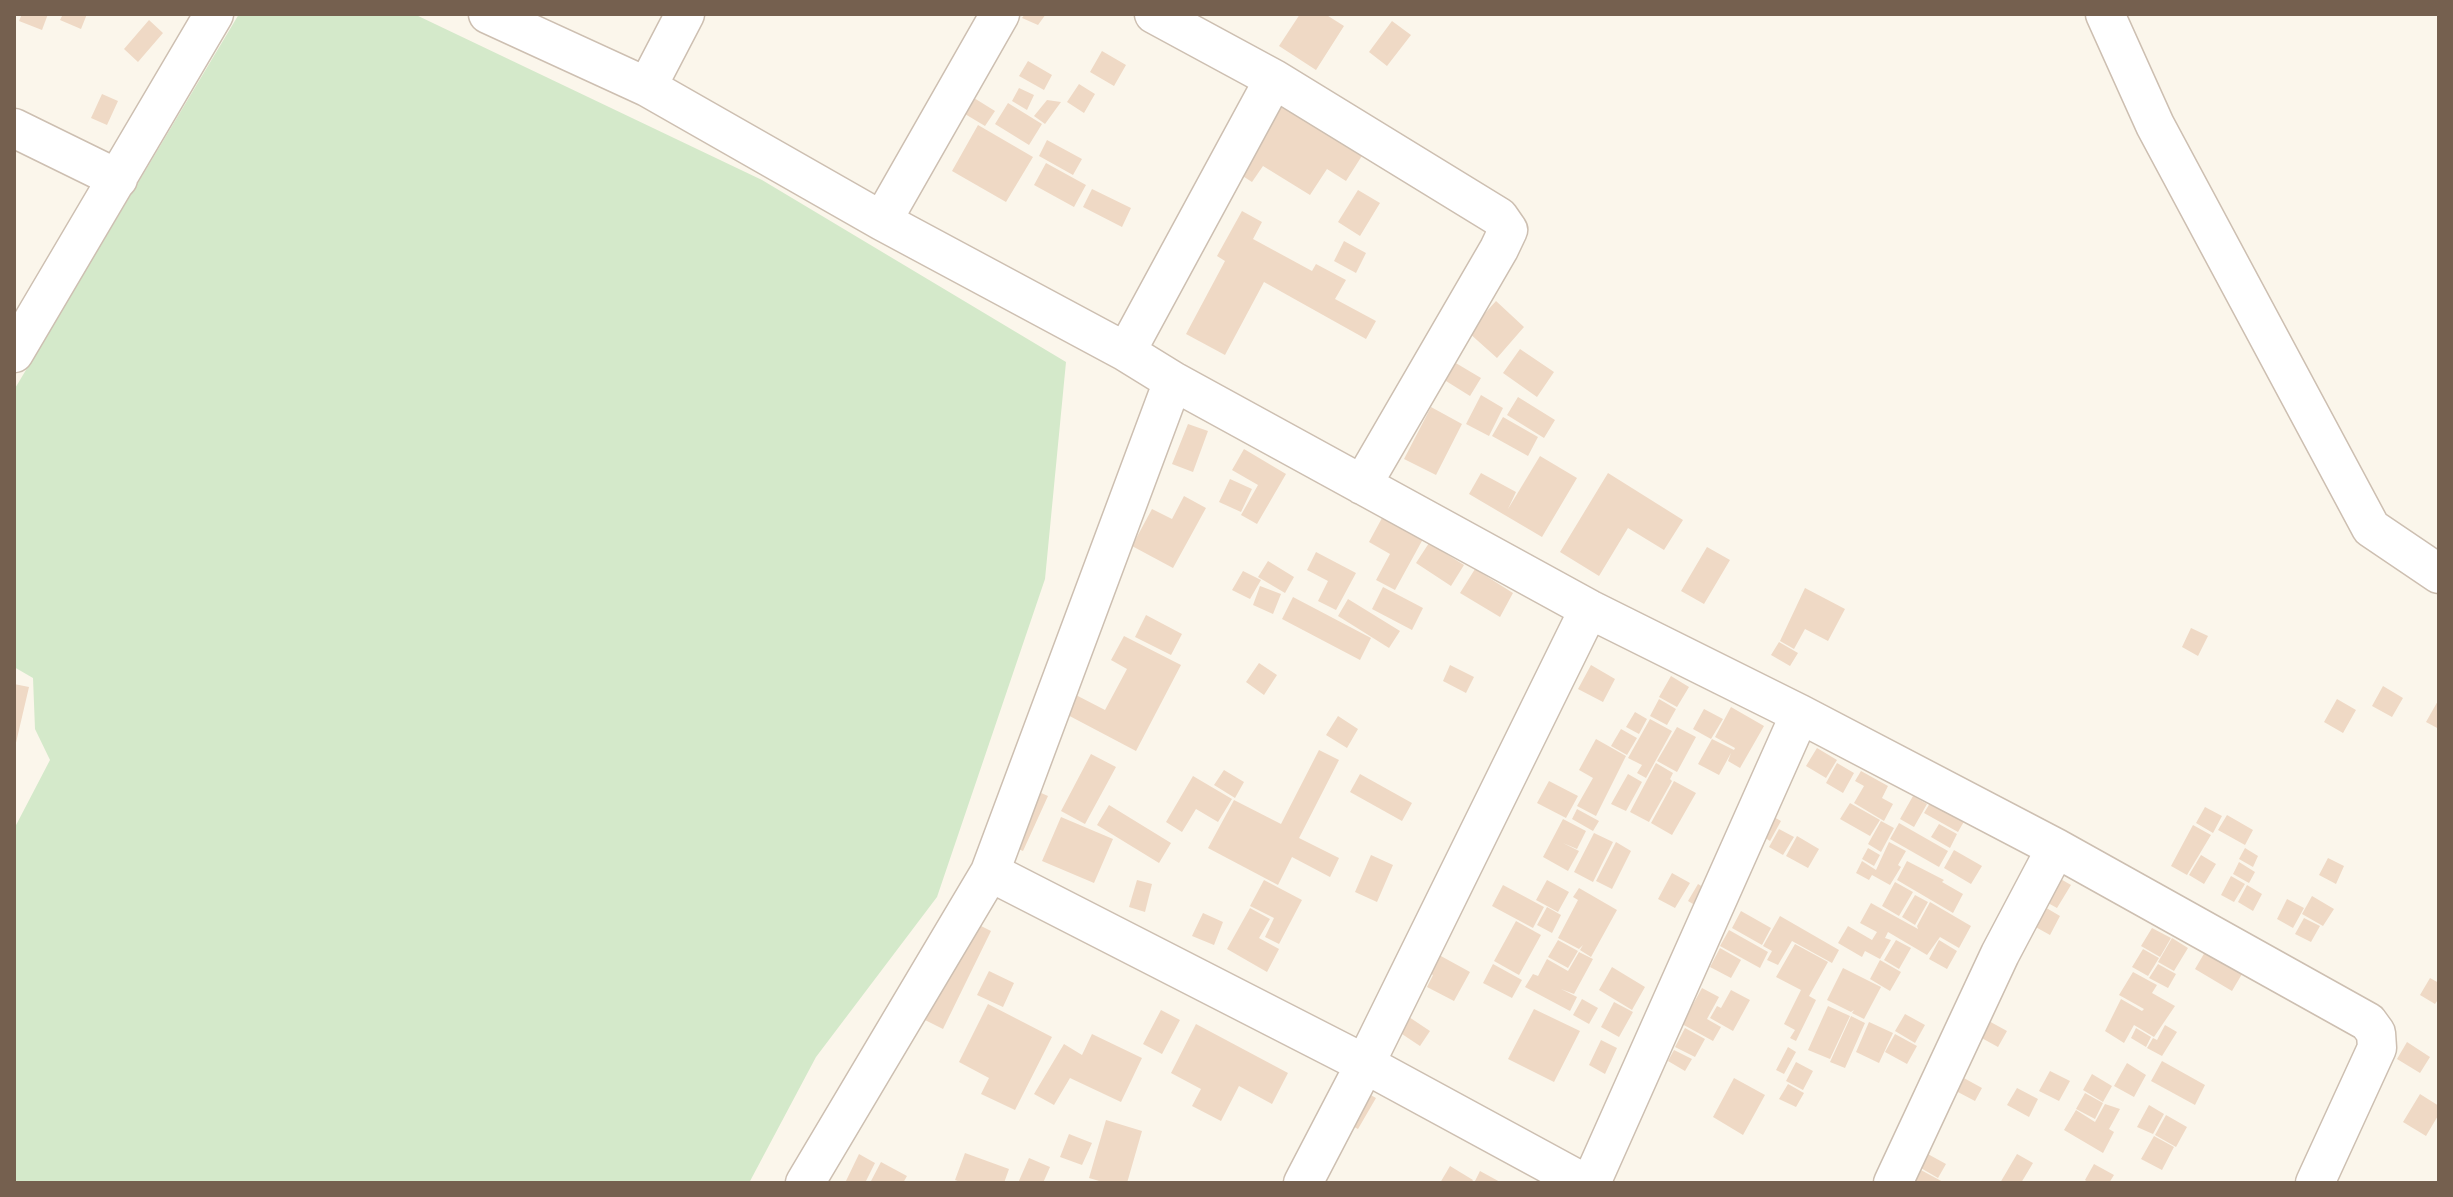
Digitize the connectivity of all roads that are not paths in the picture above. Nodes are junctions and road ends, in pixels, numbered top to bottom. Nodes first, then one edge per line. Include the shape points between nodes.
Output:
1 (214, 14) edge
2 (488, 14) edge
3 (685, 14) edge
4 (1000, 14) edge
5 (1154, 14) edge
6 (2105, 14) edge
7 (1274, 79) junction
8 (647, 87) junction
9 (14, 128) edge
10 (118, 179) junction
11 (882, 221) junction
12 (1126, 352) junction
13 (14, 353) edge
14 (1173, 381) junction
15 (1362, 485) junction
16 (2439, 574) edge
17 (1589, 609) junction
18 (1800, 714) junction
19 (2056, 848) junction
20 (990, 872) junction
21 (1365, 1064) junction
22 (805, 1183) edge
23 (1303, 1183) edge
24 (1584, 1183) edge
25 (1591, 1183) edge
26 (1893, 1183) edge
27 (2315, 1183) edge

1 - 10 street
2 - 8 street
3 - 8 street
4 - 11 street
5 - 7 street
6 - 16 street via 2155,125 2371,528
7 - 12 street
7 - 15 street via 1499,217 1508,230
8 - 11 street
9 - 10 street
10 - 13 street
11 - 12 street
12 - 14 street
14 - 15 street
14 - 20 street
15 - 17 street
17 - 18 street
17 - 21 street
18 - 19 street
18 - 25 street
19 - 26 street
19 - 27 street via 2368,1022 2377,1048
20 - 21 street
20 - 22 street
21 - 23 street
21 - 24 street

